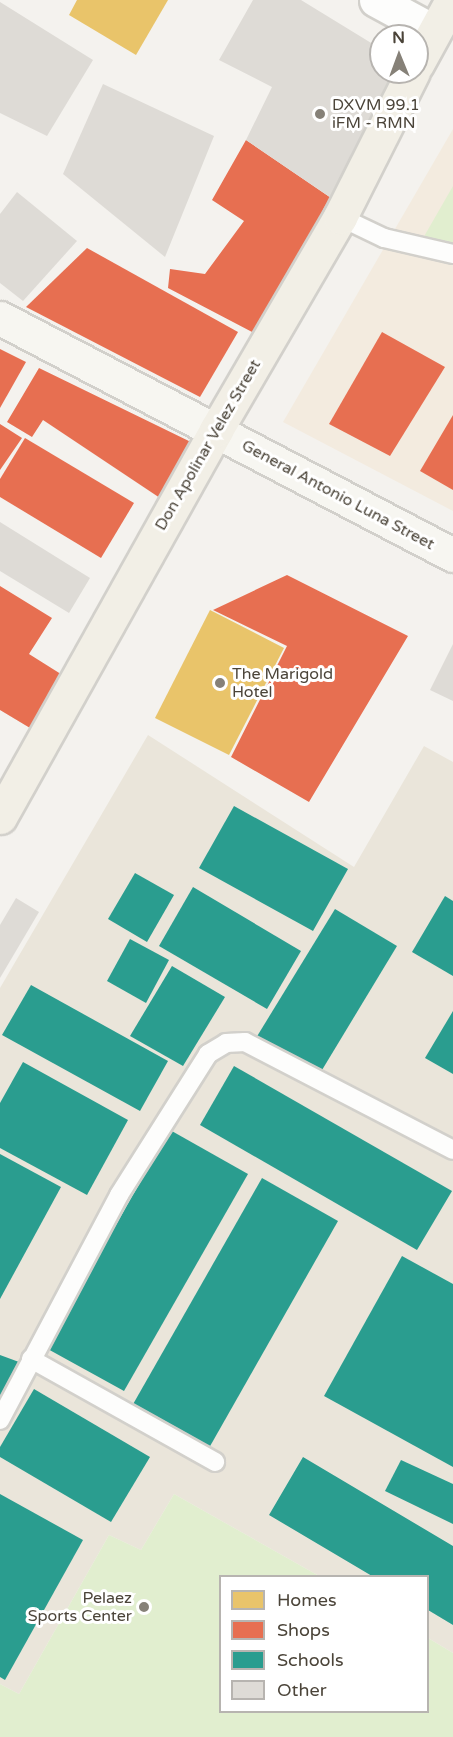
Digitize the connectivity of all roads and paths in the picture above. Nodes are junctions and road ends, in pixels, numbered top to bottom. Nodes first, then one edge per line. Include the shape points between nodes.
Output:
1 (376, 0) edge
2 (452, 0) edge
3 (433, 31) junction
4 (429, 39) edge
5 (407, 84) edge
6 (340, 217) junction
7 (453, 254) edge
8 (0, 318) edge
9 (216, 430) junction
10 (453, 555) edge
11 (0, 817) edge
12 (453, 1150) edge
13 (31, 1359) junction
14 (0, 1420) edge
15 (215, 1462) dead end

1 - 3 street
2 - 3 main road
3 - 4 main road
5 - 6 main road, Don Apolinar Velez Street
6 - 7 lane via 384,238
6 - 9 main road, Don Apolinar Velez Street
8 - 9 street, General Antonio Luna Street
9 - 10 street, General Antonio Luna Street
9 - 11 main road, Don Apolinar Velez Street
12 - 13 lane via 245,1042 226,1042 208,1054 119,1195
13 - 14 lane
13 - 15 lane

